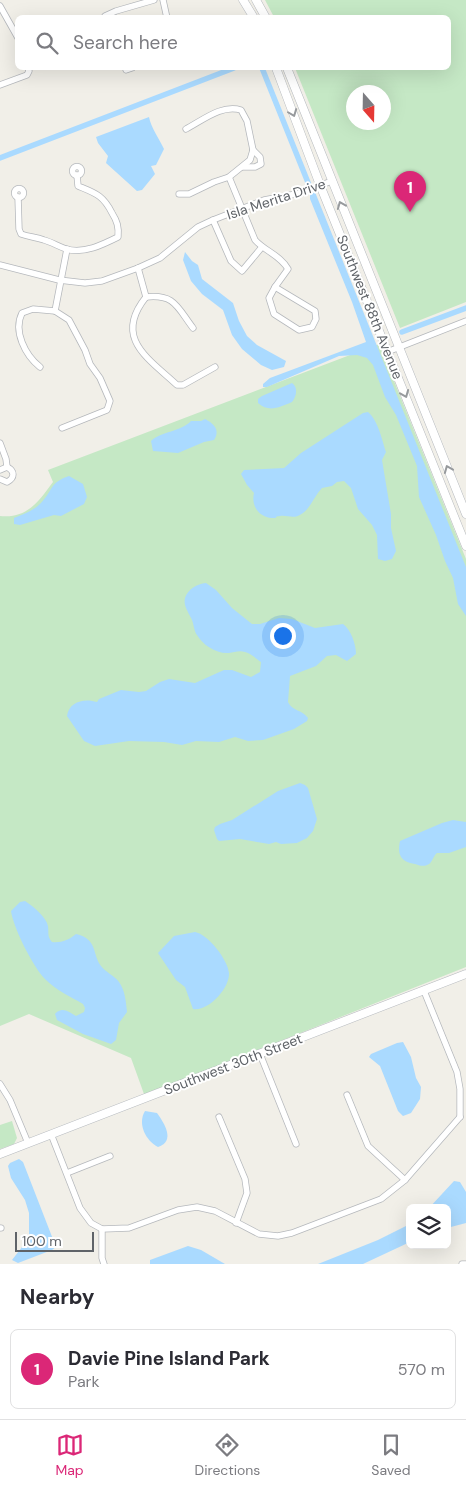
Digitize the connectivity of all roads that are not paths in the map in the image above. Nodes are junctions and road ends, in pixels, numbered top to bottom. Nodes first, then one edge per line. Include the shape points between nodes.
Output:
1 (154, 0) edge
2 (163, 0) edge
3 (243, 0) edge
4 (256, 0) edge
5 (0, 6) edge
6 (108, 15) edge
7 (166, 15) edge
8 (252, 15) edge
9 (264, 15) edge
10 (15, 33) edge
11 (29, 70) edge
12 (277, 70) edge
13 (288, 70) edge
14 (0, 84) edge
15 (186, 129) dead end
16 (253, 150) junction
17 (243, 167) junction
18 (77, 175) dead end
19 (229, 177) junction
20 (332, 180) junction
21 (320, 185) junction
22 (179, 194) dead end
23 (18, 197) dead end
24 (241, 209) junction
25 (214, 220) junction
26 (262, 247) junction
27 (67, 249) junction
28 (0, 265) edge
29 (138, 268) junction
30 (59, 280) junction
31 (275, 287) junction
32 (146, 298) junction
33 (55, 310) junction
34 (466, 321) edge
35 (193, 328) dead end
36 (398, 348) junction
37 (387, 352) junction
38 (40, 367) dead end
39 (215, 367) dead end
40 (62, 428) dead end
41 (0, 443) edge
42 (7, 467) junction
43 (0, 470) edge
44 (0, 479) edge
45 (466, 514) edge
46 (466, 546) edge
47 (466, 974) edge
48 (424, 991) junction
49 (260, 1054) junction
50 (0, 1084) edge
51 (347, 1095) dead end
52 (219, 1117) dead end
53 (460, 1117) junction
54 (466, 1121) edge
55 (51, 1134) junction
56 (28, 1143) junction
57 (296, 1144) dead end
58 (0, 1154) edge
59 (110, 1156) dead end
60 (67, 1173) junction
61 (405, 1180) junction
62 (236, 1223) junction
63 (102, 1230) junction
64 (104, 1264) edge
65 (462, 1264) edge
66 (466, 1264) edge

1 - 6 street
2 - 7 street
3 - 8 main road
4 - 9 main road
5 - 10 street
11 - 14 street via 27,75
12 -> 21 main road, Southwest 88th Avenue
13 - 20 main road, Southwest 88th Avenue
15 - 16 street via 224,109 241,110 247,121
16 - 17 street
16 - 17 street via 261,164
17 - 19 street
18 - 27 street via 78,186 106,201 119,229 118,237 91,248
19 - 22 street via 188,194
19 - 24 street
20 - 21 street, Isla Merita Drive
36 -> 20 main road, Southwest 88th Avenue
21 - 24 street, Isla Merita Drive
21 - 37 main road, Southwest 88th Avenue
23 - 27 street via 21,234
24 - 25 street, Isla Merita Drive
24 - 26 street via 255,240
25 - 26 street via 230,261 242,272
25 - 29 street, Isla Merita Drive via 198,227 160,258
26 - 31 street via 284,262 288,270
27 - 30 street
28 - 30 street, Isla Merita Drive
29 - 30 street, Isla Merita Drive via 102,281
29 - 32 street
30 - 33 street
31 - 31 street via 269,298 274,314 299,330 312,327 316,319 314,311
32 - 35 street via 159,296 172,301
32 - 39 street via 136,313 132,330 143,353 177,386
33 - 38 street via 33,309 22,313 18,321 26,352
33 - 40 street via 69,320 110,401 107,410
34 - 36 street
36 - 37 street
45 -> 36 main road, Southwest 88th Avenue
37 -> 46 main road, Southwest 88th Avenue
41 - 42 street
42 - 43 street
42 - 44 street via 13,472 12,479 5,482
47 - 48 main road, Southwest 30th Street
48 - 49 main road, Southwest 30th Street
48 - 53 street via 457,1072
49 - 55 main road, Southwest 30th Street
49 - 57 street
50 - 56 street
51 - 61 street via 368,1146
52 - 62 street via 248,1193
53 - 54 street
53 - 61 street
55 - 56 main road, Southwest 30th Street
55 - 60 street
56 - 58 main road, Southwest 30th Street
59 - 60 street
60 - 63 street via 80,1208 91,1223
61 - 62 street via 381,1199 292,1233 278,1236 259,1234
62 - 63 street via 215,1211 197,1207 178,1210 129,1228
63 - 64 street
65 - 66 street

